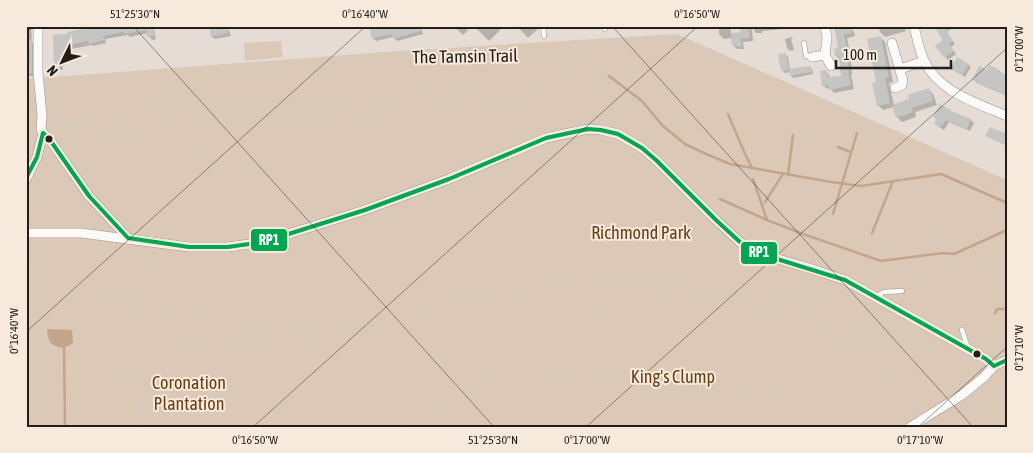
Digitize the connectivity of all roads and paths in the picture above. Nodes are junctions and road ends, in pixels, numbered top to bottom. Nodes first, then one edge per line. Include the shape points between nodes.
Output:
1 (38, 26) edge
2 (543, 26) edge
3 (825, 26) edge
4 (914, 26) edge
5 (544, 36) dead end
6 (892, 43) dead end
7 (804, 44) dead end
8 (574, 52) junction
9 (825, 55) junction
10 (812, 57) joint
11 (924, 61) junction
12 (831, 66) dead end
13 (900, 69) junction
14 (605, 71) junction
15 (895, 88) dead end
16 (535, 97) dead end
17 (796, 99) junction
18 (32, 103) dead end
19 (26, 107) edge
20 (729, 108) junction
21 (642, 115) junction
22 (1007, 116) edge
23 (82, 126) junction
24 (42, 129) junction
25 (26, 133) edge
26 (569, 133) junction
27 (363, 145) dead end
28 (39, 171) dead end
29 (468, 176) dead end
30 (26, 179) edge
31 (1007, 194) edge
32 (1007, 223) edge
33 (29, 232) edge
34 (125, 238) junction
35 (971, 250) junction
36 (984, 261) junction
37 (149, 262) junction
38 (955, 266) junction
39 (1007, 268) edge
40 (26, 281) edge
41 (1007, 282) edge
42 (677, 284) junction
43 (902, 290) joint
44 (512, 292) junction
45 (26, 295) edge
46 (726, 295) junction
47 (871, 295) junction
48 (938, 300) dead end
49 (453, 301) junction
50 (142, 306) junction
51 (967, 311) dead end
52 (197, 314) junction
53 (824, 321) junction
54 (855, 330) junction
55 (962, 330) dead end
56 (1007, 334) edge
57 (321, 336) junction
58 (896, 337) junction
59 (936, 340) dead end
60 (228, 347) junction
61 (969, 350) junction
62 (840, 351) junction
63 (1007, 360) edge
64 (994, 366) junction
65 (143, 369) junction
66 (1007, 381) edge
67 (784, 385) junction
68 (683, 386) junction
69 (471, 388) junction
70 (439, 402) junction
71 (975, 402) junction
72 (1007, 420) edge
73 (26, 423) edge
74 (140, 427) edge
75 (289, 427) edge
76 (400, 427) edge
77 (435, 427) edge
78 (456, 427) edge
79 (737, 427) edge
80 (789, 427) edge
81 (848, 427) edge
82 (910, 427) edge
83 (936, 427) edge
84 (969, 427) edge
85 (1003, 427) edge

1 - 24 street
2 - 5 lane
3 - 9 street
4 - 11 street
6 - 13 street
7 - 10 lane via 806,56
8 - 14 path, The Tamsin Trail via 596,61
8 - 17 path via 583,47 594,48 645,38 677,41
8 - 24 path, The Tamsin Trail via 540,51 508,59 466,52 382,59 347,57 338,59 327,68 315,70 276,71 254,65 234,67 224,70 202,91 146,84 78,118
9 - 10 street
9 - 12 street
11 - 13 street
11 - 22 street via 934,76 955,94
13 - 15 street via 903,84
14 - 20 path
14 - 21 path, The Tamsin Trail via 608,83
14 - 23 path via 491,88 398,97 135,111
16 - 23 path via 444,108 362,124 244,121 128,131
17 - 20 path
17 - 31 path
18 - 19 path
20 - 32 path
21 - 26 path via 601,93 593,95 584,106
21 - 35 path, The Tamsin Trail via 667,140 693,158 726,172 776,180 822,219 840,225 858,240 882,252 899,250 914,241 934,237
23 - 24 path
23 - 27 path via 100,134 168,148 245,170 303,166
24 - 25 path
24 - 30 street via 37,157
24 - 34 street via 89,196
26 - 34 street via 546,138 365,210 263,242 228,248 189,248
26 - 47 street via 588,129 618,134 656,160 741,243 761,254 845,280
28 - 33 path
29 - 49 path via 489,219 454,288
33 - 34 street
33 - 40 path via 32,246
34 - 37 path
35 - 36 path, The Tamsin Trail
35 - 38 path
36 - 38 path
36 - 39 path, The Tamsin Trail
37 - 50 path
37 - 52 path
38 - 43 path via 905,277
38 - 48 path
41 - 51 path via 993,288
42 - 44 path via 554,286
42 - 44 path via 660,274 632,249 587,225 569,198 560,168 548,145
42 - 46 path
43 - 47 lane
44 - 49 path
45 - 50 path via 100,298
46 - 47 path via 803,292
46 - 53 path
46 - 69 path via 632,296 599,307 560,326
47 - 53 path
47 - 54 path
47 - 61 street
49 - 57 path via 359,330
49 - 70 path via 452,328
50 - 52 path
50 - 65 path
52 - 57 path
52 - 60 path
53 - 54 path
53 - 68 path
54 - 58 path
54 - 62 path
55 - 61 lane
56 - 61 path
57 - 60 path via 276,344
58 - 59 path
58 - 62 path via 866,340
60 - 65 path via 178,350
60 - 75 path via 269,396
61 - 64 street
61 - 80 path via 933,353 886,373
61 - 81 path
62 - 67 path
63 - 64 street
64 - 82 street via 962,395
65 - 73 path
65 - 74 path
66 - 71 path
67 - 68 path via 758,392 735,393
67 - 79 path
68 - 69 path via 605,377 526,386 490,382
69 - 70 path
69 - 78 path
70 - 76 path via 431,412
70 - 77 path
71 - 83 path
71 - 84 path
72 - 85 path

